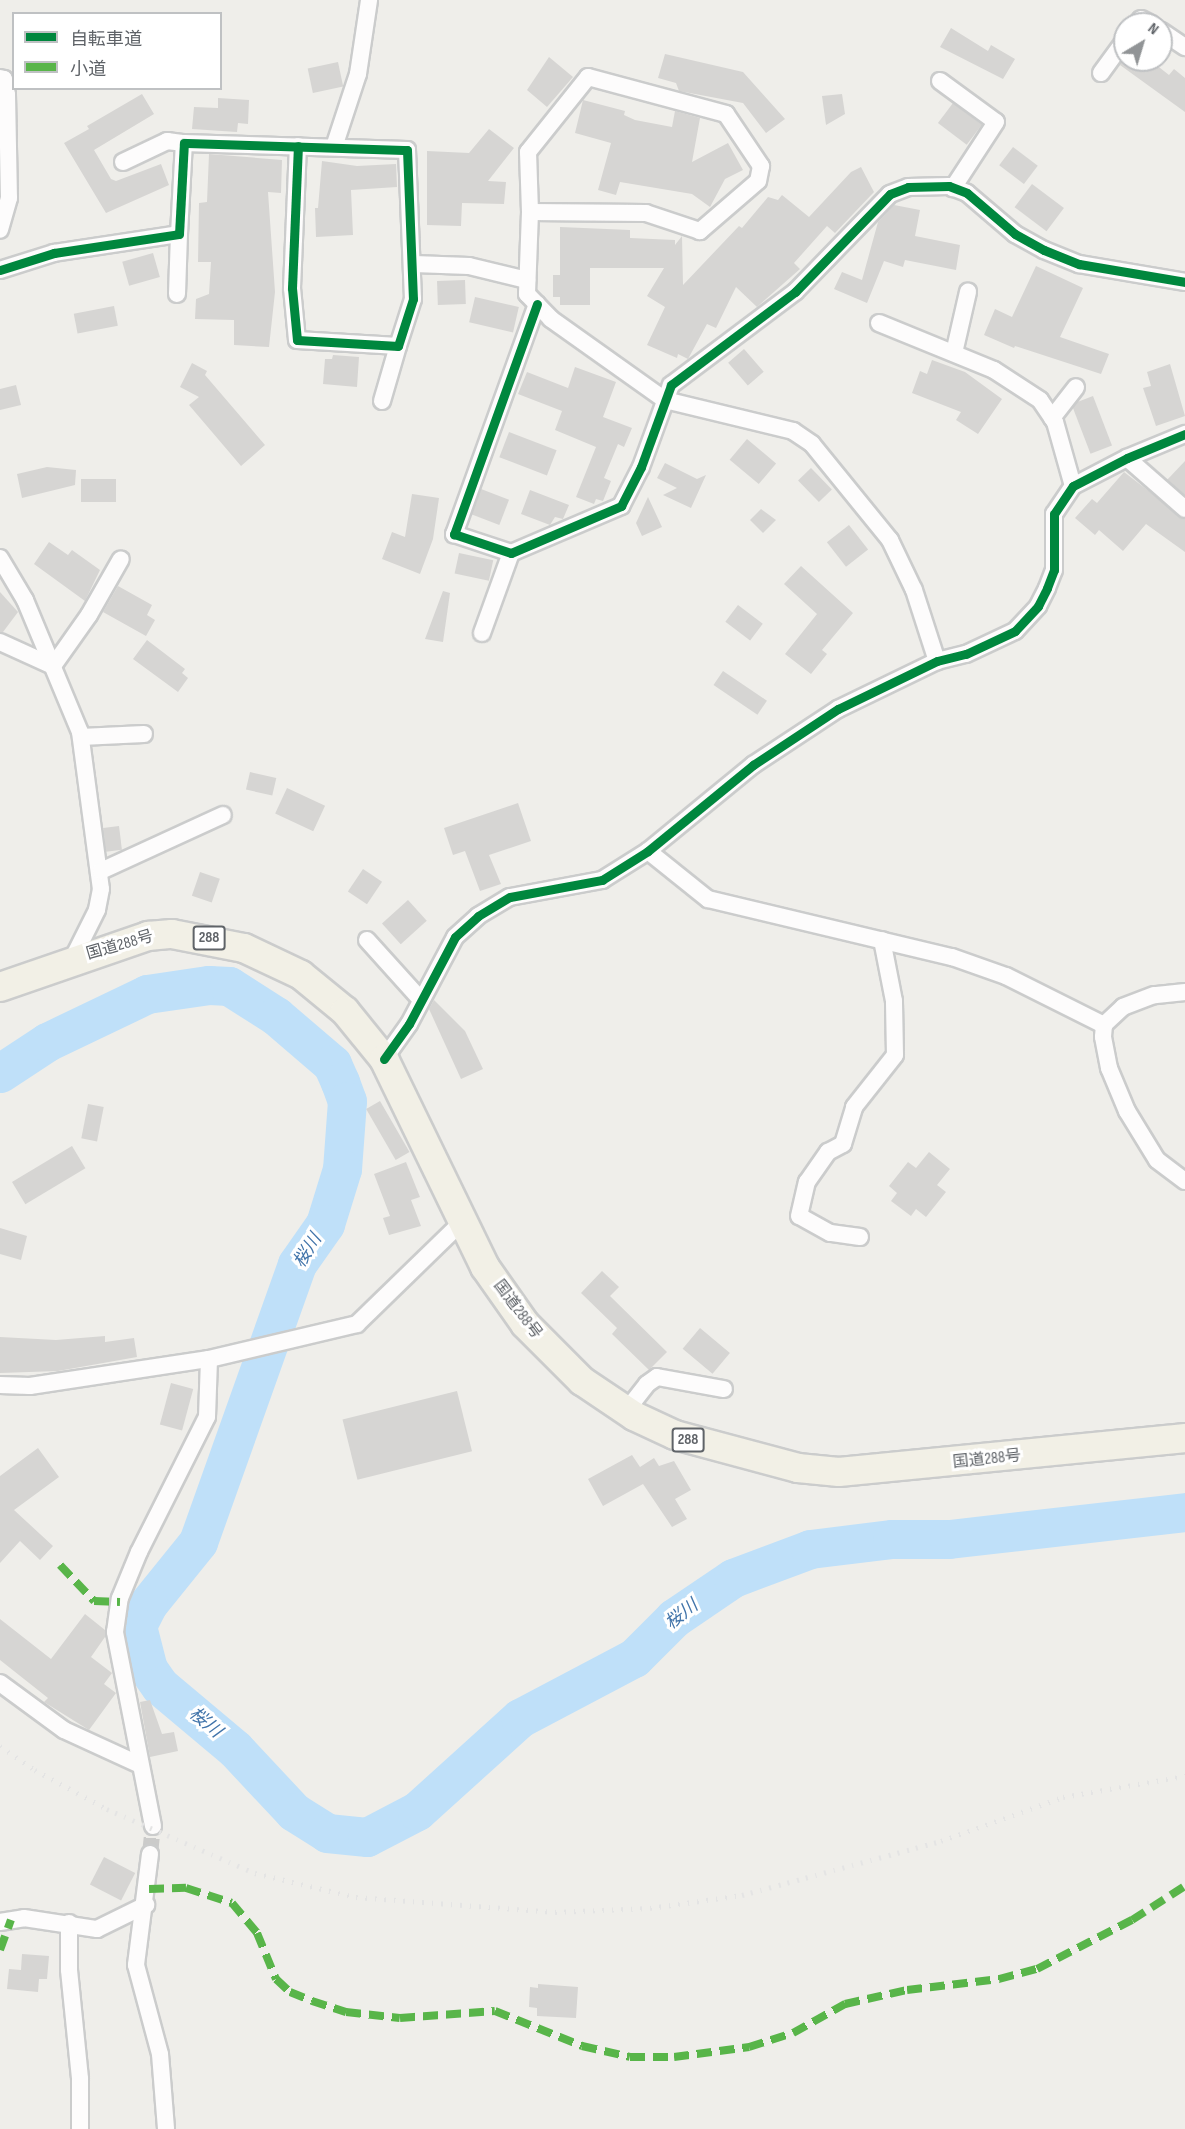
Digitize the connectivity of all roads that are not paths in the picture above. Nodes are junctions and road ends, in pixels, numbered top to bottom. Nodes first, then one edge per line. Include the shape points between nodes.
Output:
1 (369, 0) edge
2 (1113, 56) edge
3 (1101, 73) dead end
4 (0, 78) edge
5 (940, 81) dead end
6 (184, 143) junction
7 (298, 146) junction
8 (334, 147) junction
9 (123, 162) dead end
10 (5, 177) edge
11 (953, 188) junction
12 (530, 212) junction
13 (0, 230) edge
14 (179, 234) junction
15 (414, 264) junction
16 (0, 270) edge
17 (527, 280) junction
18 (1185, 282) edge
19 (968, 292) dead end
20 (177, 294) dead end
21 (537, 304) junction
22 (879, 323) dead end
23 (398, 346) junction
24 (954, 353) junction
25 (1076, 387) dead end
26 (665, 400) junction
27 (382, 401) dead end
28 (1052, 418) junction
29 (1185, 434) edge
30 (1127, 458) junction
31 (1073, 486) junction
32 (1185, 509) edge
33 (512, 553) junction
34 (0, 558) edge
35 (121, 559) dead end
36 (482, 633) dead end
37 (0, 642) edge
38 (937, 661) junction
39 (53, 666) junction
40 (144, 734) dead end
41 (81, 737) junction
42 (223, 815) dead end
43 (648, 851) junction
44 (101, 871) junction
45 (367, 940) dead end
46 (882, 940) junction
47 (72, 960) junction
48 (0, 987) edge
49 (1185, 992) edge
50 (421, 1000) junction
51 (1104, 1025) junction
52 (384, 1059) junction
53 (1185, 1181) edge
54 (462, 1222) junction
55 (860, 1237) dead end
56 (212, 1359) junction
57 (0, 1385) edge
58 (724, 1389) dead end
59 (626, 1411) junction
60 (1185, 1438) edge
61 (0, 1683) edge
62 (138, 1764) junction
63 (153, 1826) tunnel mouth
64 (150, 1854) tunnel mouth
65 (146, 1905) junction
66 (0, 1922) edge
67 (69, 1923) junction
68 (80, 2129) edge
69 (166, 2129) edge

1 - 8 street via 358,74
2 - 3 street
4 - 10 street via 4,79 7,95
5 - 11 street via 996,122
6 - 7 street
6 - 9 street via 167,141
6 - 14 street
7 - 8 street
7 - 23 street via 292,288 297,340
8 - 15 street via 407,150
10 - 13 street via 9,198
11 - 18 street via 967,193 1015,234 1044,250 1089,266
11 - 26 street via 908,188 876,204 795,291 671,385
12 - 12 street via 646,213 700,231 758,181 761,166 726,114 588,77 528,152
12 - 17 street
14 - 16 street via 54,253
14 - 20 street
15 - 17 street via 470,266
15 - 23 street via 411,315
17 - 21 street via 527,294
19 - 24 street
21 - 26 street via 639,385
21 - 33 street via 454,534
22 - 24 street
23 - 27 street
24 - 28 street via 1022,386 1040,400
25 - 28 street
26 - 33 street via 621,506
26 - 38 street via 793,431 812,444 826,465 863,502 890,540 914,590
28 - 31 street
29 - 30 street
30 - 31 street
30 - 32 street
31 - 38 street via 1054,514 1054,570 1029,618 1001,640
33 - 36 street
34 - 39 street via 25,600
35 - 39 street via 89,615
37 - 39 street
38 - 43 street via 838,709 785,743
39 - 41 street
40 - 41 street
41 - 44 street
42 - 44 street
43 - 46 street via 708,899
43 - 50 street via 602,880 510,897 478,916 455,937
44 - 47 street via 97,910
45 - 50 street
46 - 51 street via 952,957 1006,976
46 - 55 street via 894,1001 895,1055 854,1107 843,1144 828,1152 807,1182 799,1216 830,1233
47 - 48 highway, 国道288号 / 288
47 - 52 highway, 国道288号 / 288 via 148,936 172,934 244,948 280,963 328,994 361,1026
49 - 51 street via 1134,1002
50 - 52 street
51 - 53 street via 1108,1068 1127,1111 1157,1160
52 - 54 highway, 国道288号 / 288
54 - 56 street via 357,1324
54 - 59 highway, 国道288号 / 288 via 485,1266 525,1324 582,1381
56 - 57 street via 30,1386
56 - 62 street via 207,1417 120,1598 115,1632
58 - 59 street via 657,1377
59 - 60 highway, 国道288号 / 288 via 675,1436 712,1448 798,1468 839,1472
61 - 62 street via 64,1730
62 - 63 street
64 - 65 street
65 - 67 street via 107,1927
65 - 69 street via 137,1974 160,2054
66 - 67 street via 24,1918
67 - 68 street via 69,1970 81,2079

